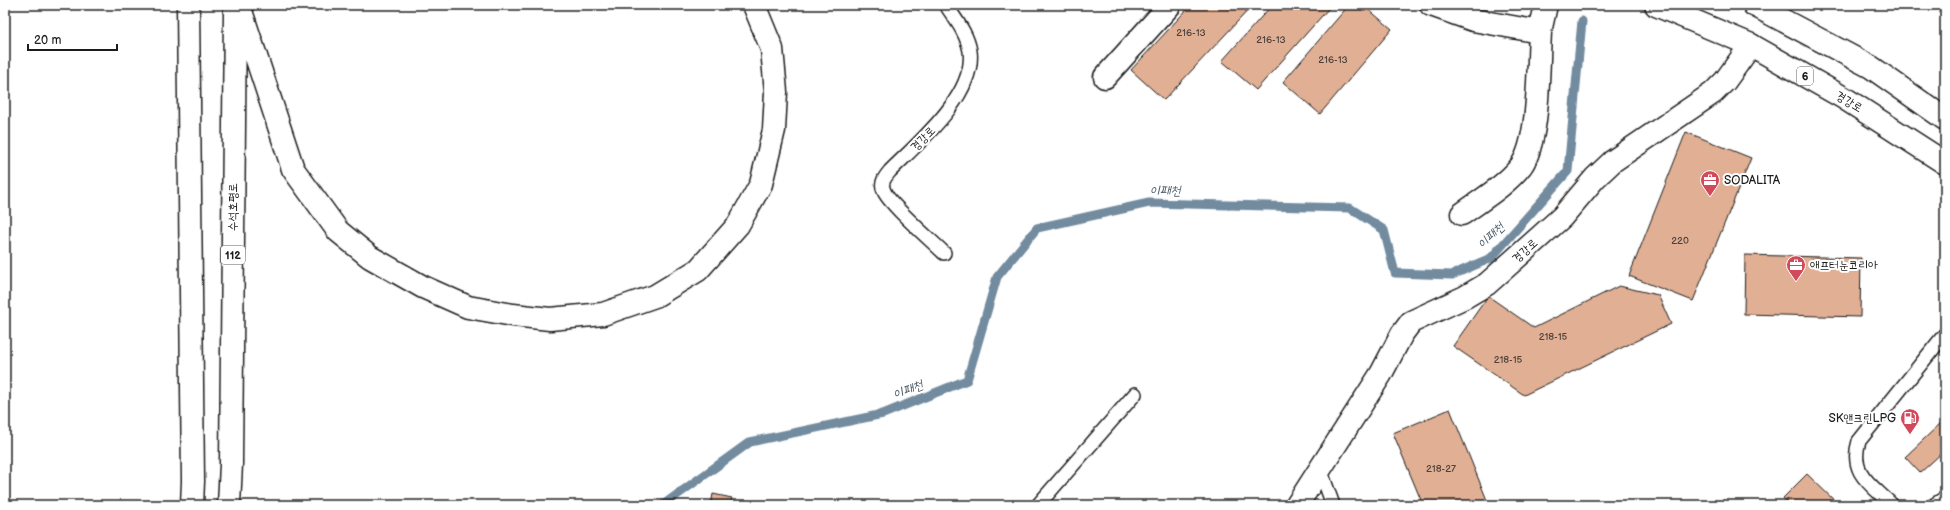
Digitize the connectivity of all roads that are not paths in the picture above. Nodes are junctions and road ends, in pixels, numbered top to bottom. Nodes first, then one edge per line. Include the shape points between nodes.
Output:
1 (188, 5) edge
2 (235, 5) edge
3 (239, 5) edge
4 (754, 5) edge
5 (946, 5) edge
6 (1170, 5) edge
7 (1431, 5) edge
8 (1546, 5) edge
9 (1656, 5) edge
10 (1754, 5) edge
11 (1540, 32) junction
12 (1751, 46) junction
13 (1104, 77) dead end
14 (1945, 119) edge
15 (1945, 163) edge
16 (1462, 214) dead end
17 (944, 253) dead end
18 (1945, 334) edge
19 (1134, 394) dead end
20 (1320, 469) junction
21 (1945, 498) edge
22 (192, 505) edge
23 (229, 505) edge
24 (1038, 505) edge
25 (1297, 505) edge
26 (1333, 505) edge
27 (1892, 505) edge
28 (1934, 505) edge

1 - 22 main road via 194,481
2 - 23 main road, 수석호평로 / 112
3 - 4 main road via 293,168 338,231 370,257 423,287 468,307 550,319 603,314 655,296 698,270 738,225 761,184 774,130 776,92 772,49
5 - 17 lane, 경강로 via 964,32 970,51 969,67 955,102 890,171 882,185 888,197
6 - 13 main road
7 - 11 main road via 1473,20
8 - 11 main road
9 - 12 main road, 경강로 / 6
10 - 14 main road via 1871,68
11 - 16 main road via 1535,119 1528,153 1522,165 1510,178
12 - 15 main road, 경강로 / 6 via 1844,98
12 - 20 main road, 경강로 via 1713,93 1613,161 1562,217 1487,284 1411,322
18 - 27 lane via 1857,446 1858,470
19 - 24 lane
20 - 25 main road, 경강로
20 - 26 lane
21 - 28 lane

